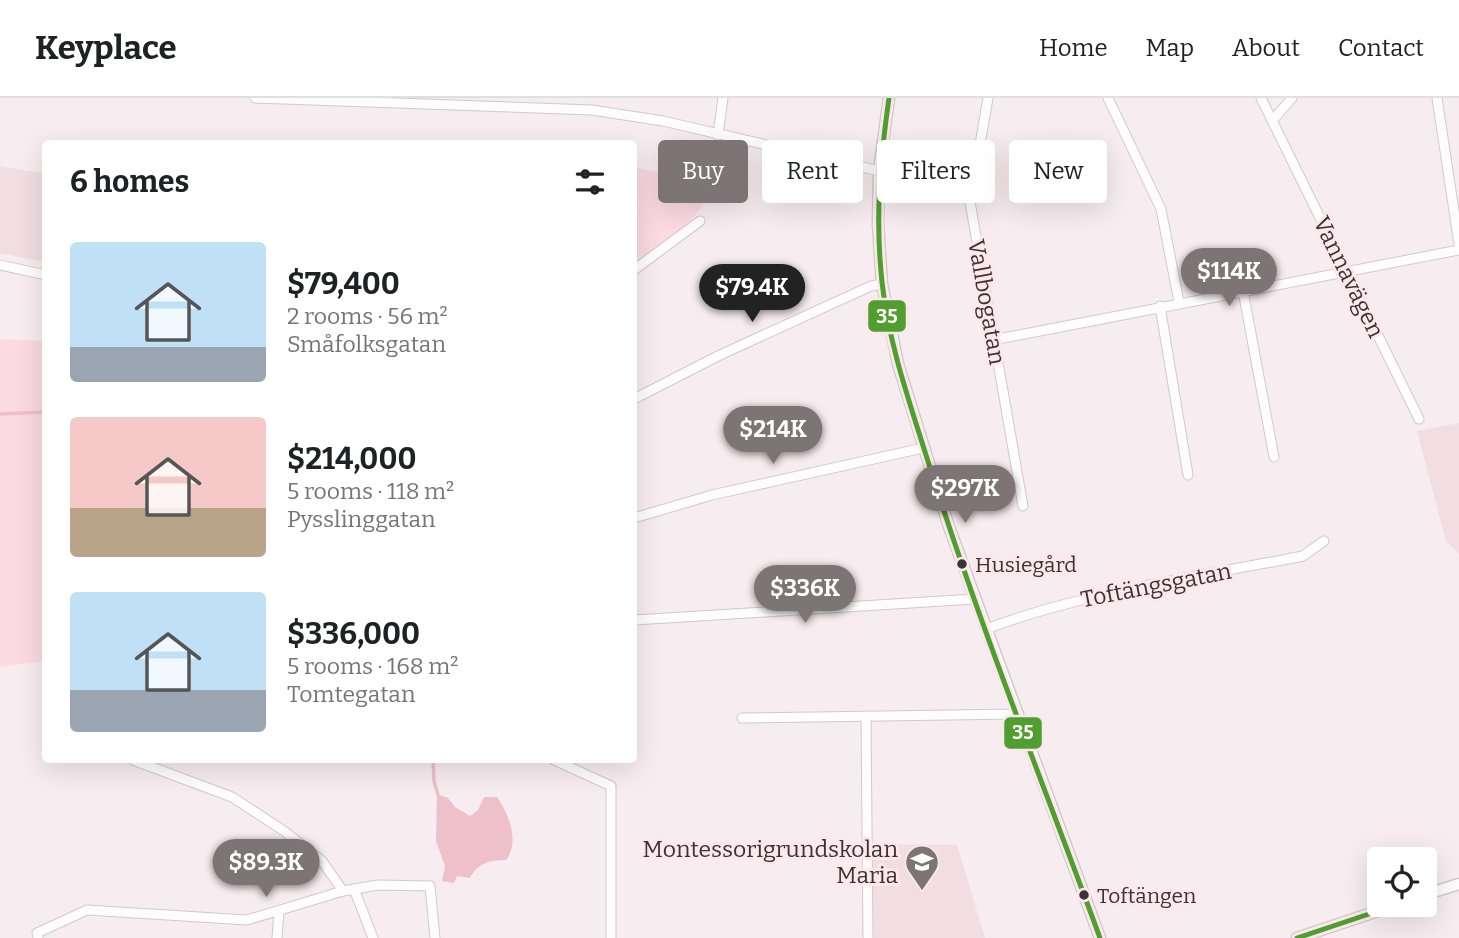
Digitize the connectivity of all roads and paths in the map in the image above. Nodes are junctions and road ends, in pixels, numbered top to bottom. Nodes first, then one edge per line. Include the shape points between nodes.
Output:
1 (255, 98) edge
2 (723, 98) edge
3 (889, 98) edge
4 (988, 98) edge
5 (1108, 98) edge
6 (1261, 98) edge
7 (1292, 98) edge
8 (1437, 98) edge
9 (333, 99) edge
10 (449, 101) edge
11 (1272, 121) junction
12 (718, 135) junction
13 (883, 140) edge
14 (877, 171) edge
15 (878, 203) edge
16 (700, 221) dead end
17 (1459, 244) edge
18 (1459, 250) edge
19 (0, 265) edge
20 (637, 269) edge
21 (1346, 271) junction
22 (42, 274) edge
23 (882, 284) junction
24 (1243, 291) junction
25 (1179, 302) junction
26 (1160, 306) junction
27 (993, 340) junction
28 (637, 397) edge
29 (1419, 419) dead end
30 (922, 448) junction
31 (1274, 457) dead end
32 (1188, 475) dead end
33 (1023, 506) dead end
34 (637, 517) edge
35 (1324, 541) dead end
36 (975, 599) junction
37 (637, 620) edge
38 (986, 629) junction
39 (1018, 714) junction
40 (866, 716) junction
41 (742, 718) dead end
42 (141, 763) edge
43 (561, 763) edge
44 (1459, 884) edge
45 (354, 890) junction
46 (343, 891) junction
47 (1437, 891) edge
48 (279, 911) junction
49 (1367, 915) edge
50 (38, 936) edge
51 (277, 938) edge
52 (373, 938) edge
53 (435, 938) edge
54 (611, 938) edge
55 (868, 938) edge
56 (1100, 938) edge
57 (1297, 938) edge

1 - 9 street
2 - 12 street
3 - 13 street
4 - 27 street, Vallbogatan via 970,202
5 - 25 street via 1161,209
6 - 11 street, Vannavägen
7 - 11 street
8 - 17 street
9 - 10 street
10 - 12 street via 592,110
11 - 21 street, Vannavägen
12 - 14 street
15 - 23 street
16 - 20 street
18 - 21 street
19 - 22 street
21 - 24 street
21 - 29 street, Vannavägen
23 - 28 street via 720,355
23 - 30 street
24 - 25 street
24 - 31 street
25 - 26 street
26 - 27 street
26 - 32 street
27 - 33 street, Vallbogatan
30 - 34 street via 712,495
30 - 36 street
35 - 38 street, Toftängsgatan via 1303,556 1091,596
36 - 37 street
36 - 38 street
38 - 39 street
39 - 40 street
39 - 56 street
40 - 41 street
40 - 55 street
42 - 46 street via 232,797 322,861
43 - 54 street via 611,786
44 - 47 street
45 - 46 street
45 - 52 street
45 - 53 street via 378,885 430,886
46 - 48 street
48 - 50 street via 247,920 86,910
48 - 51 street
49 - 57 street

